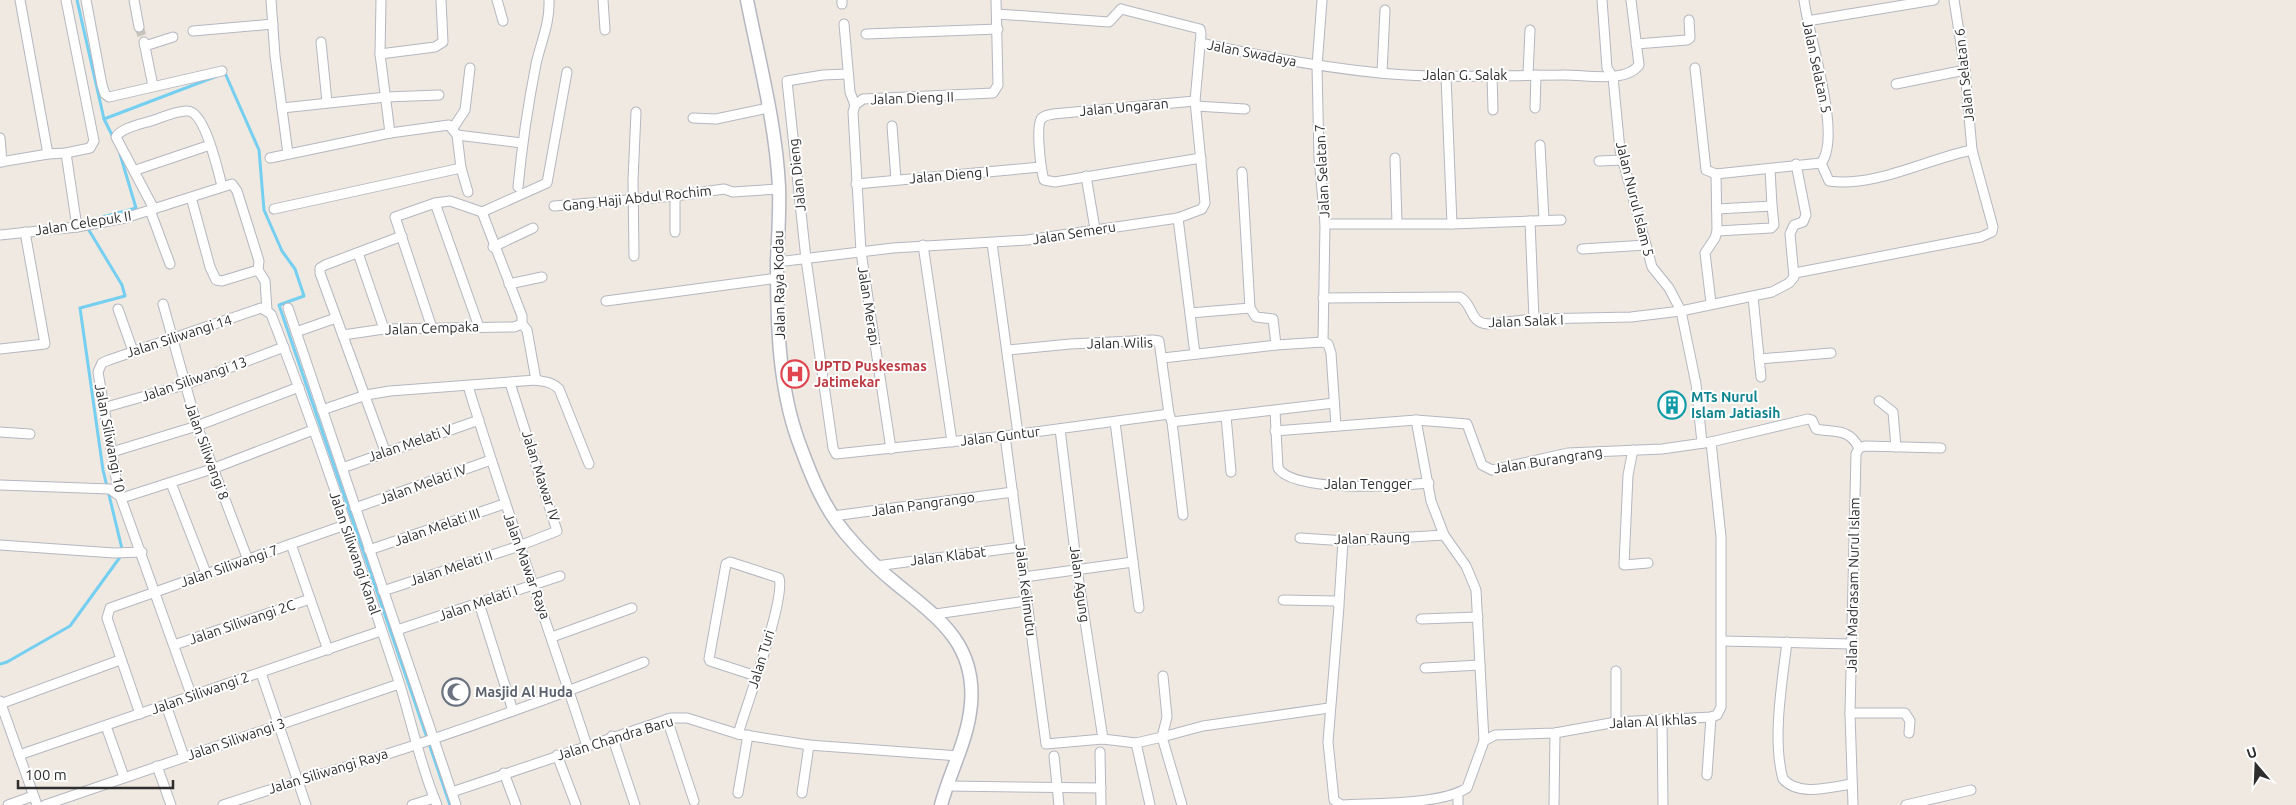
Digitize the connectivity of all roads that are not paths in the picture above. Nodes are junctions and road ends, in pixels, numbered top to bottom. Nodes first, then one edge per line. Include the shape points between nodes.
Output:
1 (20, 0) edge
2 (66, 0) edge
3 (86, 0) edge
4 (134, 0) edge
5 (272, 0) edge
6 (381, 0) edge
7 (441, 0) edge
8 (497, 0) edge
9 (549, 0) edge
10 (603, 0) edge
11 (747, 0) edge
12 (996, 0) edge
13 (1322, 0) edge
14 (1602, 0) edge
15 (1632, 0) edge
16 (1804, 0) edge
17 (1934, 0) edge
18 (1954, 0) edge
19 (1122, 5) edge
20 (1385, 10) dead end
21 (997, 14) junction
22 (1689, 20) dead end
23 (503, 21) dead end
24 (1807, 21) junction
25 (273, 24) junction
26 (844, 24) dead end
27 (139, 28) tunnel mouth
28 (605, 30) dead end
29 (998, 30) junction
30 (1530, 30) dead end
31 (193, 31) dead end
32 (866, 34) dead end
33 (173, 36) dead end
34 (321, 42) dead end
35 (1200, 43) junction
36 (1636, 44) junction
37 (380, 54) junction
38 (1318, 66) junction
39 (470, 68) dead end
40 (1695, 68) dead end
41 (222, 70) dead end
42 (1965, 70) junction
43 (567, 72) dead end
44 (1382, 73) junction
45 (848, 74) junction
46 (1492, 75) junction
47 (1532, 75) junction
48 (1446, 76) junction
49 (1613, 77) junction
50 (1896, 84) dead end
51 (153, 86) junction
52 (439, 95) dead end
53 (386, 97) junction
54 (327, 102) junction
55 (1196, 103) junction
56 (855, 105) junction
57 (282, 108) junction
58 (768, 108) junction
59 (1245, 108) dead end
60 (1535, 108) dead end
61 (1493, 110) dead end
62 (636, 112) dead end
63 (693, 118) dead end
64 (892, 126) dead end
65 (455, 131) junction
66 (390, 133) junction
67 (0, 138) edge
68 (522, 143) junction
69 (210, 145) junction
70 (1540, 145) dead end
71 (1972, 150) junction
72 (48, 154) junction
73 (66, 154) junction
74 (288, 154) junction
75 (270, 158) dead end
76 (1201, 158) junction
77 (1395, 158) dead end
78 (1623, 160) junction
79 (1599, 161) dead end
80 (1, 162) edge
81 (1821, 163) junction
82 (1796, 164) junction
83 (1041, 166) junction
84 (462, 168) junction
85 (1770, 169) junction
86 (136, 170) junction
87 (1242, 172) dead end
88 (1716, 174) junction
89 (1086, 176) junction
90 (896, 180) junction
91 (856, 184) junction
92 (222, 186) junction
93 (518, 187) dead end
94 (779, 189) junction
95 (468, 192) dead end
96 (675, 196) junction
97 (191, 197) junction
98 (634, 199) junction
99 (435, 202) junction
100 (554, 206) dead end
101 (1772, 206) junction
102 (274, 208) dead end
103 (152, 209) junction
104 (1717, 209) junction
105 (482, 212) junction
106 (1178, 218) junction
107 (1544, 220) junction
108 (1561, 220) dead end
109 (1530, 221) junction
110 (1397, 223) junction
111 (1325, 224) junction
112 (1452, 224) junction
113 (78, 226) junction
114 (533, 228) dead end
115 (1095, 229) junction
116 (1717, 231) junction
117 (26, 232) junction
118 (675, 232) dead end
119 (0, 235) edge
120 (402, 236) junction
121 (992, 243) junction
122 (923, 245) junction
123 (1646, 245) junction
124 (493, 246) junction
125 (1582, 249) dead end
126 (861, 252) junction
127 (358, 253) junction
128 (634, 256) dead end
129 (806, 259) junction
130 (777, 262) junction
131 (170, 264) dead end
132 (258, 270) junction
133 (1795, 273) junction
134 (542, 277) dead end
135 (778, 278) junction
136 (508, 284) junction
137 (1753, 296) junction
138 (1324, 298) junction
139 (606, 301) dead end
140 (1711, 303) junction
141 (163, 304) dead end
142 (118, 308) dead end
143 (288, 308) dead end
144 (1250, 308) junction
145 (264, 309) junction
146 (1681, 311) junction
147 (1190, 313) junction
148 (336, 318) junction
149 (1534, 319) junction
150 (522, 324) junction
151 (479, 327) junction
152 (432, 328) junction
153 (384, 330) junction
154 (296, 332) junction
155 (343, 334) junction
156 (172, 340) junction
157 (1323, 342) junction
158 (1276, 345) junction
159 (284, 347) junction
160 (0, 349) edge
161 (1008, 350) junction
162 (133, 351) junction
163 (1831, 353) dead end
164 (1195, 354) junction
165 (1163, 358) junction
166 (1759, 359) junction
167 (99, 368) joint
168 (1761, 378) dead end
169 (536, 380) junction
170 (510, 383) junction
171 (184, 385) junction
172 (468, 386) junction
173 (299, 387) junction
174 (366, 395) junction
175 (1879, 401) dead end
176 (1334, 403) junction
177 (103, 408) junction
178 (322, 410) junction
179 (1275, 411) junction
180 (1226, 416) junction
181 (1171, 418) junction
182 (479, 420) junction
183 (1416, 420) junction
184 (1115, 422) junction
185 (197, 426) junction
186 (1336, 426) junction
187 (1060, 428) junction
188 (313, 430) junction
189 (1276, 431) junction
190 (0, 432) edge
191 (30, 434) dead end
192 (1018, 434) junction
193 (1005, 436) junction
194 (952, 442) junction
195 (1706, 442) junction
196 (1896, 447) junction
197 (833, 448) joint
198 (1859, 448) junction
199 (1941, 448) dead end
200 (891, 449) junction
201 (1632, 450) junction
202 (384, 451) junction
203 (112, 452) junction
204 (491, 460) junction
205 (589, 464) dead end
206 (212, 468) junction
207 (342, 468) junction
208 (1231, 472) dead end
209 (171, 483) junction
210 (1429, 483) junction
211 (0, 485) edge
212 (1013, 492) junction
213 (121, 497) junction
214 (504, 504) junction
215 (355, 508) junction
216 (1183, 515) dead end
217 (833, 516) junction
218 (345, 525) junction
219 (1444, 535) junction
220 (1300, 538) dead end
221 (1342, 541) junction
222 (291, 544) junction
223 (0, 545) edge
224 (519, 546) junction
225 (1020, 547) junction
226 (369, 550) junction
227 (142, 552) junction
228 (248, 560) junction
229 (1133, 562) junction
230 (1648, 563) dead end
231 (876, 566) junction
232 (1077, 569) junction
233 (206, 573) junction
234 (560, 576) dead end
235 (1024, 577) junction
236 (533, 585) junction
237 (383, 591) junction
238 (156, 592) junction
239 (310, 599) junction
240 (1282, 600) dead end
241 (1026, 601) junction
242 (479, 603) junction
243 (1339, 604) junction
244 (632, 608) dead end
245 (1139, 608) dead end
246 (936, 614) junction
247 (1478, 617) junction
248 (1421, 619) dead end
249 (397, 630) junction
250 (381, 631) junction
251 (552, 637) junction
252 (1722, 641) junction
253 (1787, 642) junction
254 (1851, 644) junction
255 (174, 645) junction
256 (328, 650) junction
257 (120, 660) junction
258 (644, 662) dead end
259 (1480, 666) junction
260 (1425, 668) dead end
261 (1616, 671) dead end
262 (261, 673) junction
263 (756, 676) junction
264 (1163, 676) dead end
265 (399, 684) junction
266 (569, 691) junction
267 (192, 697) junction
268 (0, 703) edge
269 (166, 705) junction
270 (1329, 708) junction
271 (513, 711) junction
272 (1850, 713) junction
273 (140, 714) junction
274 (1711, 717) junction
275 (667, 719) junction
276 (1662, 719) junction
277 (1616, 722) junction
278 (278, 725) junction
279 (106, 726) junction
280 (1555, 733) junction
281 (1909, 733) dead end
282 (738, 734) junction
283 (612, 736) junction
284 (748, 736) junction
285 (1162, 737) junction
286 (1102, 739) junction
287 (432, 740) junction
288 (1484, 741) junction
289 (1136, 743) junction
290 (417, 744) junction
291 (809, 745) junction
292 (586, 746) junction
293 (1100, 752) dead end
294 (19, 755) junction
295 (557, 755) junction
296 (960, 756) junction
297 (1054, 756) dead end
298 (184, 757) junction
299 (157, 766) junction
300 (504, 773) junction
301 (1708, 776) dead end
302 (124, 777) junction
303 (297, 780) junction
304 (1852, 784) junction
305 (948, 786) junction
306 (1101, 788) junction
307 (1056, 789) junction
308 (1971, 790) dead end
309 (452, 792) junction
310 (738, 793) dead end
311 (802, 794) dead end
312 (1453, 794) junction
313 (35, 800) edge
314 (694, 801) dead end
315 (435, 802) edge
316 (1432, 802) edge
317 (8, 805) edge
318 (45, 805) edge
319 (171, 805) edge
320 (223, 805) edge
321 (306, 805) edge
322 (412, 805) edge
323 (456, 805) edge
324 (516, 805) edge
325 (576, 805) edge
326 (635, 805) edge
327 (941, 805) edge
328 (1059, 805) edge
329 (1100, 805) edge
330 (1150, 805) edge
331 (1182, 805) edge
332 (1342, 805) edge
333 (1448, 805) edge
334 (1458, 805) edge
335 (1554, 805) edge
336 (1663, 805) edge
337 (1854, 805) edge
338 (1906, 805) edge

1 - 72 street
2 - 73 street via 94,141 90,148
3 - 51 street via 105,94 116,98
4 - 27 street
5 - 25 street
6 - 37 street
7 - 37 street via 443,42 435,47
8 - 23 street
9 - 68 street via 550,18 537,62
10 - 28 street
11 - 58 street, Jalan Raya Kodau
12 - 21 street, Jalan Dieng II
13 - 38 street, Jalan Selatan 7
14 - 49 street, Jalan Nurul Islam 5 via 1607,68
15 - 36 street
16 - 24 street, Jalan Selatan 5
17 - 24 street
18 - 42 street, Jalan Selatan 6
19 - 21 street, Jalan Swadaya via 1108,22
19 - 35 street, Jalan Swadaya via 1194,26 1202,34
20 - 44 street
21 - 29 street, Jalan Dieng II
22 - 36 street via 1690,38 1687,40
24 - 81 street, Jalan Selatan 5 via 1828,113 1827,144
25 - 31 street
25 - 57 street
26 - 45 street
29 - 32 street
29 - 56 street, Jalan Dieng II via 998,85 993,93 863,99
30 - 47 street
33 - 51 street via 144,44
34 - 54 street
35 - 38 street, Jalan Swadaya
35 - 55 street, Jalan Semeru
36 - 49 street via 1637,67
37 - 53 street
38 - 44 street, Jalan G. Salak
38 - 111 street, Jalan Selatan 7 via 1319,157
39 - 65 street via 465,110
40 - 88 street via 1704,163 1706,170
41 - 51 street
42 - 50 street
42 - 71 street, Jalan Selatan 6
43 - 105 street via 547,182
44 - 48 street, Jalan G. Salak
45 - 56 street
45 - 129 street, Jalan Dieng via 787,81
46 - 47 street, Jalan G. Salak
46 - 48 street, Jalan G. Salak
46 - 61 street
47 - 49 street, Jalan G. Salak
47 - 60 street
48 - 112 street
49 - 78 street, Jalan Nurul Islam 5
52 - 53 street
53 - 54 street
53 - 66 street
54 - 57 street
55 - 59 street, Jalan Ungaran
55 - 76 street, Jalan Semeru
55 - 83 street, Jalan Ungaran via 1043,117 1039,123
56 - 91 street, Jalan Dieng II via 852,123
57 - 74 street
58 - 63 street via 716,119
58 - 94 street, Jalan Raya Kodau
62 - 98 street
64 - 90 street
65 - 66 street via 440,125
65 - 68 street
65 - 84 street
66 - 74 street
67 - 80 street
68 - 93 street
69 - 86 street
69 - 86 street via 199,118 188,111 124,130 116,137
69 - 92 street
70 - 107 street
71 - 81 street via 1856,182 1830,181
71 - 133 street, Jalan Selatan 6 via 1994,226 1992,232 1981,237
72 - 73 street
72 - 80 street
73 - 113 street
74 - 75 street
76 - 89 street
76 - 106 street, Jalan Semeru via 1205,203 1195,213
77 - 110 street
78 - 79 street
78 - 123 street, Jalan Nurul Islam 5
81 - 82 street
82 - 85 street
82 - 133 street via 1806,215 1803,222 1794,225 1790,234
83 - 89 street via 1044,180 1048,182
83 - 90 street, Jalan Dieng I
84 - 95 street
84 - 102 street
85 - 88 street
85 - 101 street
86 - 103 street
87 - 144 street
88 - 104 street
89 - 115 street
90 - 91 street, Jalan Dieng I
91 - 126 street, Jalan Dieng II
92 - 97 street, Jalan Celepuk II
92 - 132 street via 232,184 237,191 259,261
94 - 96 street, Gang Haji Abdul Rochim via 733,192 724,189
94 - 130 street, Jalan Raya Kodau
96 - 98 street, Gang Haji Abdul Rochim
96 - 118 street
97 - 103 street, Jalan Celepuk II
97 - 132 street via 216,280
98 - 100 street, Gang Haji Abdul Rochim
98 - 128 street
99 - 105 street via 450,201
99 - 120 street via 395,217
99 - 151 street
101 - 104 street
101 - 116 street via 1774,225 1771,228
103 - 113 street, Jalan Celepuk II via 125,218
103 - 131 street
104 - 116 street
105 - 124 street
106 - 115 street, Jalan Semeru
106 - 147 street
107 - 108 street
107 - 109 street
109 - 112 street
109 - 149 street
110 - 111 street
110 - 112 street
111 - 138 street, Jalan Selatan 7
113 - 117 street, Jalan Celepuk II
114 - 124 street
115 - 121 street, Jalan Semeru
116 - 140 street via 1706,252
117 - 119 street, Jalan Celepuk II
117 - 160 street via 45,344
120 - 127 street
120 - 152 street
121 - 122 street, Jalan Semeru
121 - 161 street
122 - 126 street, Jalan Semeru
122 - 194 street
123 - 125 street
123 - 146 street, Jalan Nurul Islam 5 via 1652,267 1669,288
124 - 136 street
126 - 129 street, Jalan Semeru
126 - 200 street, Jalan Merapi
127 - 148 street via 320,268
127 - 153 street
129 - 130 street, Jalan Semeru
129 - 197 street, Jalan Dieng
130 - 135 street, Jalan Raya Kodau
132 - 145 street via 265,281
133 - 137 street, Jalan Salak I via 1790,283 1772,292
134 - 136 street
135 - 139 street
135 - 217 street, Jalan Raya Kodau via 780,348 790,410 807,464
136 - 150 street via 522,316
137 - 140 street, Jalan Salak I
137 - 166 street
138 - 149 street, Jalan Salak I via 1460,297 1480,323
138 - 157 street, Jalan Selatan 7
140 - 146 street, Jalan Salak I
141 - 156 street, Jalan Siliwangi 8
142 - 162 street
143 - 154 street
144 - 147 street
144 - 158 street via 1256,317 1273,319
145 - 156 street, Jalan Siliwangi 14
145 - 159 street, Jalan Siliwangi Kanal via 271,314
146 - 149 street, Jalan Salak I via 1631,318
146 - 195 street, Jalan Nurul Islam 5
147 - 164 street
148 - 154 street
148 - 155 street
150 - 151 street, Jalan Cempaka
150 - 169 street via 527,330
151 - 152 street, Jalan Cempaka
152 - 153 street, Jalan Cempaka
153 - 155 street, Jalan Cempaka
154 - 178 street
155 - 174 street
156 - 162 street, Jalan Siliwangi 14
156 - 171 street, Jalan Siliwangi 8
157 - 158 street
157 - 176 street via 1328,344 1331,353
158 - 164 street
159 - 171 street, Jalan Siliwangi 13
159 - 173 street, Jalan Siliwangi Kanal
161 - 165 street, Jalan Wilis via 1153,340 1159,341
161 - 192 street
162 - 167 street, Jalan Siliwangi 14 via 102,363
163 - 166 street
164 - 165 street
165 - 181 street, Jalan Wilis
166 - 168 street
167 - 177 street, Jalan Siliwangi 10
169 - 170 street
169 - 205 street via 553,383 559,389
170 - 172 street
170 - 224 street, Jalan Mawar IV via 558,528 554,534
171 - 177 street, Jalan Siliwangi 13
171 - 185 street, Jalan Siliwangi 8
172 - 174 street
172 - 182 street, Jalan Mawar Raya
173 - 185 street
173 - 188 street, Jalan Siliwangi Kanal
174 - 178 street
174 - 202 street
175 - 196 street via 1893,412
176 - 179 street, Jalan Guntur
176 - 186 street
177 - 203 street, Jalan Siliwangi 10
178 - 207 street
179 - 180 street, Jalan Guntur
179 - 189 street, Jalan Tengger
180 - 181 street, Jalan Guntur
180 - 208 street
181 - 184 street, Jalan Guntur
181 - 216 street, Jalan Wilis
182 - 202 street, Jalan Melati V
182 - 204 street, Jalan Mawar Raya
183 - 186 street, Jalan Burangrang
183 - 201 street, Jalan Burangrang via 1467,424 1471,428 1478,458 1492,470 1568,454
183 - 210 street
184 - 187 street, Jalan Guntur
184 - 229 street
185 - 203 street
185 - 206 street, Jalan Siliwangi 8
186 - 189 street, Jalan Burangrang
187 - 192 street, Jalan Guntur
187 - 232 street, Jalan Agung
188 - 206 street
188 - 218 street, Jalan Siliwangi Kanal
189 - 210 street, Jalan Tengger via 1278,468 1281,473 1307,483 1332,486
190 - 191 street
192 - 193 street, Jalan Guntur
193 - 194 street, Jalan Guntur
193 - 212 street, Jalan Kelimutu
194 - 200 street, Jalan Guntur
195 - 198 street, Jalan Burangrang via 1808,419 1816,429 1847,433
195 - 201 street, Jalan Burangrang
195 - 252 street, Jalan Al Ikhlas via 1721,537
196 - 198 street
196 - 199 street
197 - 200 street, Jalan Guntur via 836,454
198 - 254 street, Jalan Madrasam Nurul Islam via 1856,454
201 - 230 street via 1624,565
202 - 207 street, Jalan Melati V
203 - 213 street, Jalan Siliwangi 10
204 - 214 street, Jalan Mawar Raya
204 - 215 street, Jalan Melati IV
206 - 209 street
206 - 228 street, Jalan Siliwangi 8
207 - 215 street
209 - 213 street
209 - 233 street
210 - 219 street
211 - 213 street via 110,489
212 - 217 street, Jalan Pangrango
212 - 225 street, Jalan Kelimutu
213 - 227 street, Jalan Siliwangi 10
214 - 224 street, Jalan Mawar Raya
214 - 226 street, Jalan Melati III
215 - 226 street
217 - 231 street, Jalan Raya Kodau
218 - 222 street, Jalan Siliwangi 7
218 - 250 street, Jalan Siliwangi Kanal
219 - 221 street, Jalan Raung
219 - 247 street via 1472,578
220 - 221 street, Jalan Raung
221 - 243 street
222 - 228 street, Jalan Siliwangi 7
222 - 239 street
223 - 227 street
224 - 236 street, Jalan Mawar Raya
224 - 237 street, Jalan Melati II
225 - 231 street, Jalan Klabat
225 - 235 street, Jalan Kelimutu
226 - 237 street
227 - 238 street, Jalan Siliwangi 10
228 - 233 street, Jalan Siliwangi 7
229 - 232 street
229 - 245 street
231 - 246 street, Jalan Raya Kodau
232 - 235 street
232 - 286 street, Jalan Agung
233 - 238 street, Jalan Siliwangi 7
234 - 236 street, Jalan Melati I
235 - 241 street, Jalan Kelimutu
236 - 242 street, Jalan Melati I
236 - 251 street, Jalan Mawar Raya
237 - 249 street
238 - 255 street, Jalan Siliwangi 10
238 - 257 street, Jalan Siliwangi 7 via 113,606 108,611
239 - 255 street, Jalan Siliwangi 2C
239 - 256 street
240 - 243 street via 1336,601
241 - 246 street
241 - 286 street, Jalan Kelimutu via 1046,744
242 - 249 street, Jalan Melati I
242 - 271 street
243 - 270 street
244 - 251 street
246 - 296 street, Jalan Raya Kodau via 960,648 970,680 971,705
247 - 248 street
247 - 259 street
249 - 287 street
250 - 256 street, Jalan Siliwangi 2
250 - 265 street, Jalan Siliwangi Kanal
251 - 266 street, Jalan Mawar Raya
252 - 253 street
252 - 274 street, Jalan Al Ikhlas via 1721,707 1717,715
253 - 254 street
253 - 304 street via 1780,693 1779,764 1783,780 1795,788 1812,790
254 - 272 street, Jalan Madrasam Nurul Islam
255 - 267 street, Jalan Siliwangi 10
256 - 262 street, Jalan Siliwangi 2
257 - 268 street
257 - 273 street
258 - 266 street, Jalan Siliwangi Raya
259 - 260 street
259 - 288 street
261 - 277 street
262 - 267 street, Jalan Siliwangi 2
262 - 278 street
263 - 263 street, Jalan Turi via 709,659 726,564 736,563 779,578 772,625
263 - 282 street, Jalan Turi
264 - 285 street via 1167,717
265 - 278 street, Jalan Siliwangi 3
265 - 290 street, Jalan Siliwangi Kanal
266 - 271 street, Jalan Siliwangi Raya
266 - 292 street, Jalan Mawar Raya
267 - 269 street, Jalan Siliwangi 2
268 - 294 street
269 - 273 street, Jalan Siliwangi 2
269 - 298 street
270 - 285 street via 1203,726
270 - 332 street via 1328,742 1333,790 1336,804
271 - 287 street, Jalan Siliwangi Raya
272 - 281 street via 1905,713 1910,721
272 - 304 street, Jalan Madrasam Nurul Islam
273 - 279 street, Jalan Siliwangi 2
274 - 276 street, Jalan Al Ikhlas
274 - 301 street
275 - 282 street, Jalan Chandra Baru via 687,718
275 - 283 street, Jalan Chandra Baru
275 - 314 street
276 - 277 street, Jalan Al Ikhlas
276 - 336 street
277 - 280 street, Jalan Al Ikhlas
278 - 298 street, Jalan Siliwangi 3
278 - 303 street
279 - 294 street, Jalan Siliwangi 2
279 - 302 street
280 - 288 street, Jalan Al Ikhlas via 1495,735
280 - 335 street
282 - 284 street, Jalan Chandra Baru
283 - 292 street, Jalan Chandra Baru
283 - 326 street
284 - 291 street, Jalan Chandra Baru
284 - 310 street
285 - 289 street
285 - 331 street
286 - 289 street
287 - 290 street, Jalan Siliwangi Raya
287 - 309 street
288 - 312 street via 1467,788
289 - 330 street
290 - 303 street, Jalan Siliwangi Raya
290 - 315 street, Jalan Siliwangi Kanal
291 - 296 street, Jalan Chandra Baru
291 - 311 street
292 - 295 street, Jalan Chandra Baru
293 - 306 street
294 - 313 street
295 - 300 street, Jalan Chandra Baru
295 - 325 street
296 - 305 street, Jalan Raya Kodau
297 - 307 street
298 - 299 street, Jalan Siliwangi 3
299 - 302 street, Jalan Siliwangi 3
299 - 319 street
300 - 309 street, Jalan Chandra Baru
300 - 324 street
302 - 318 street, Jalan Siliwangi 3
303 - 320 street, Jalan Siliwangi Raya
303 - 321 street
304 - 337 street, Jalan Madrasam Nurul Islam
305 - 307 street
305 - 327 street, Jalan Raya Kodau
306 - 307 street
306 - 329 street
307 - 328 street
308 - 338 street
309 - 323 street
312 - 316 street
312 - 333 street
312 - 334 street
313 - 317 street
315 - 322 street
316 - 332 street

